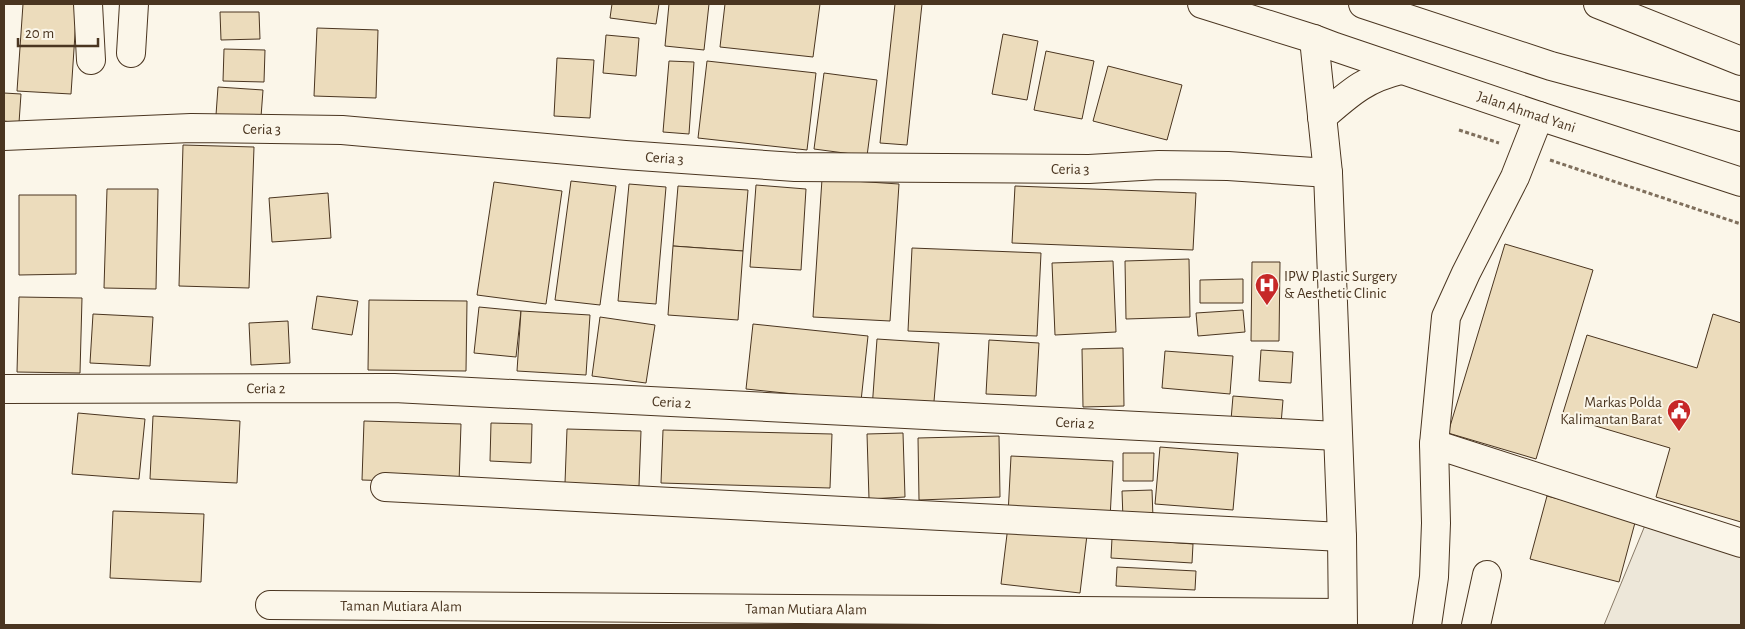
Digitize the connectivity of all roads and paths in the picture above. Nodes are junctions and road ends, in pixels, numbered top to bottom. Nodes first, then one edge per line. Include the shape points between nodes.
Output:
1 (88, 4) edge
2 (134, 4) edge
3 (1202, 4) edge
4 (1598, 4) edge
5 (1369, 5) edge
6 (1324, 43) junction
7 (131, 54) dead end
8 (91, 60) dead end
9 (1741, 61) edge
10 (1391, 66) junction
11 (1539, 116) junction
12 (1322, 117) junction
13 (1741, 117) edge
14 (1459, 130) dead end
15 (4, 136) edge
16 (1525, 152) junction
17 (1328, 173) junction
18 (1741, 182) edge
19 (1741, 224) edge
20 (4, 389) edge
21 (1337, 436) junction
22 (1434, 444) junction
23 (385, 487) dead end
24 (1342, 537) junction
25 (1741, 543) edge
26 (1487, 575) dead end
27 (270, 605) dead end
28 (1342, 619) edge
29 (1427, 625) edge
30 (1476, 625) edge

1 - 8 main road
2 - 7 main road
3 - 6 main road, Jalan Ahmad Yani
4 - 9 main road
5 - 13 main road via 1551,66
6 - 10 main road, Jalan Ahmad Yani
6 - 12 main road
10 - 11 main road, Jalan Ahmad Yani
10 - 12 main road via 1360,85
11 - 16 main road
11 - 18 main road, Jalan Ahmad Yani
12 - 17 main road
14 - 16 path
15 - 17 main road, Ceria 3 via 191,128 342,130 794,167 1228,166
16 - 19 path
16 - 22 main road via 1516,177 1446,317
17 - 21 main road
20 - 21 main road, Ceria 2 via 394,388
21 - 24 main road
22 - 25 main road
22 - 29 main road via 1434,577
23 - 24 main road
24 - 28 main road
26 - 30 main road
27 - 28 main road, Taman Mutiara Alam

